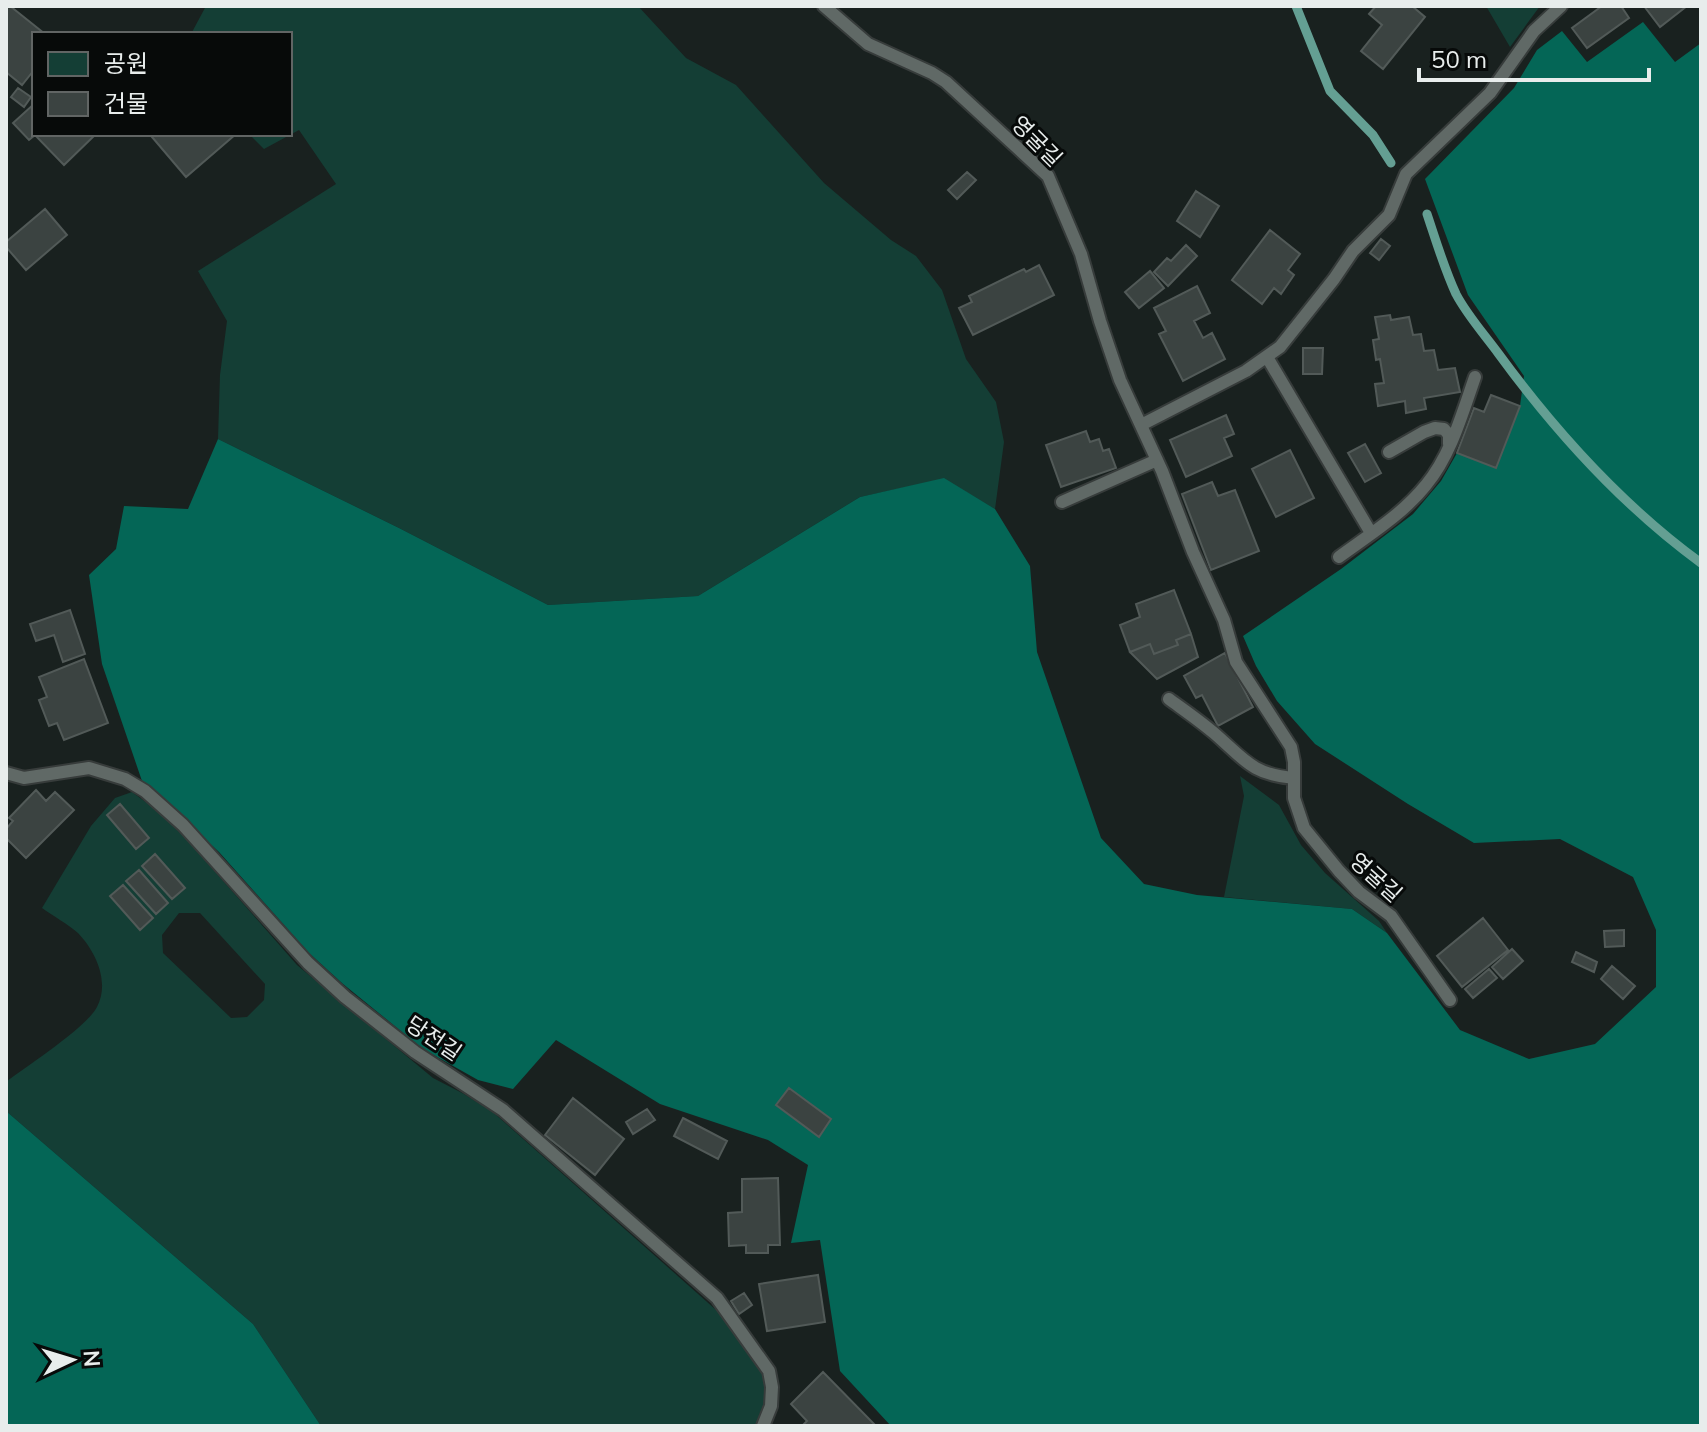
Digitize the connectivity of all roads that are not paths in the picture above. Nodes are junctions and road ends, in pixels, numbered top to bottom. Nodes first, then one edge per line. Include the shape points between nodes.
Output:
1 (824, 6) edge
2 (1561, 6) edge
3 (1267, 357) junction
4 (1475, 377) dead end
5 (1141, 425) junction
6 (1449, 447) junction
7 (1389, 452) dead end
8 (1157, 460) junction
9 (1062, 502) dead end
10 (1371, 533) junction
11 (1339, 557) dead end
12 (1169, 699) dead end
13 (6, 773) edge
14 (1294, 778) junction
15 (1450, 1000) dead end
16 (763, 1426) edge

1 - 5 lane, 영굴길 via 868,44 946,82 1048,176
2 - 3 lane via 1534,31 1490,93 1406,174 1389,215
3 - 5 lane
3 - 10 lane
4 - 6 lane
5 - 8 lane, 영굴길
6 - 7 lane via 1449,435 1435,428
6 - 10 lane via 1425,487
8 - 9 lane
8 - 14 lane, 영굴길 via 1224,620 1236,662 1291,747
10 - 11 lane
12 - 14 lane via 1248,765
13 - 16 lane, 당전길 via 24,778 89,768 145,791 345,997 415,1052 503,1110 717,1298 769,1371 771,1406
14 - 15 lane, 영굴길 via 1297,811 1317,847 1359,892 1391,916

